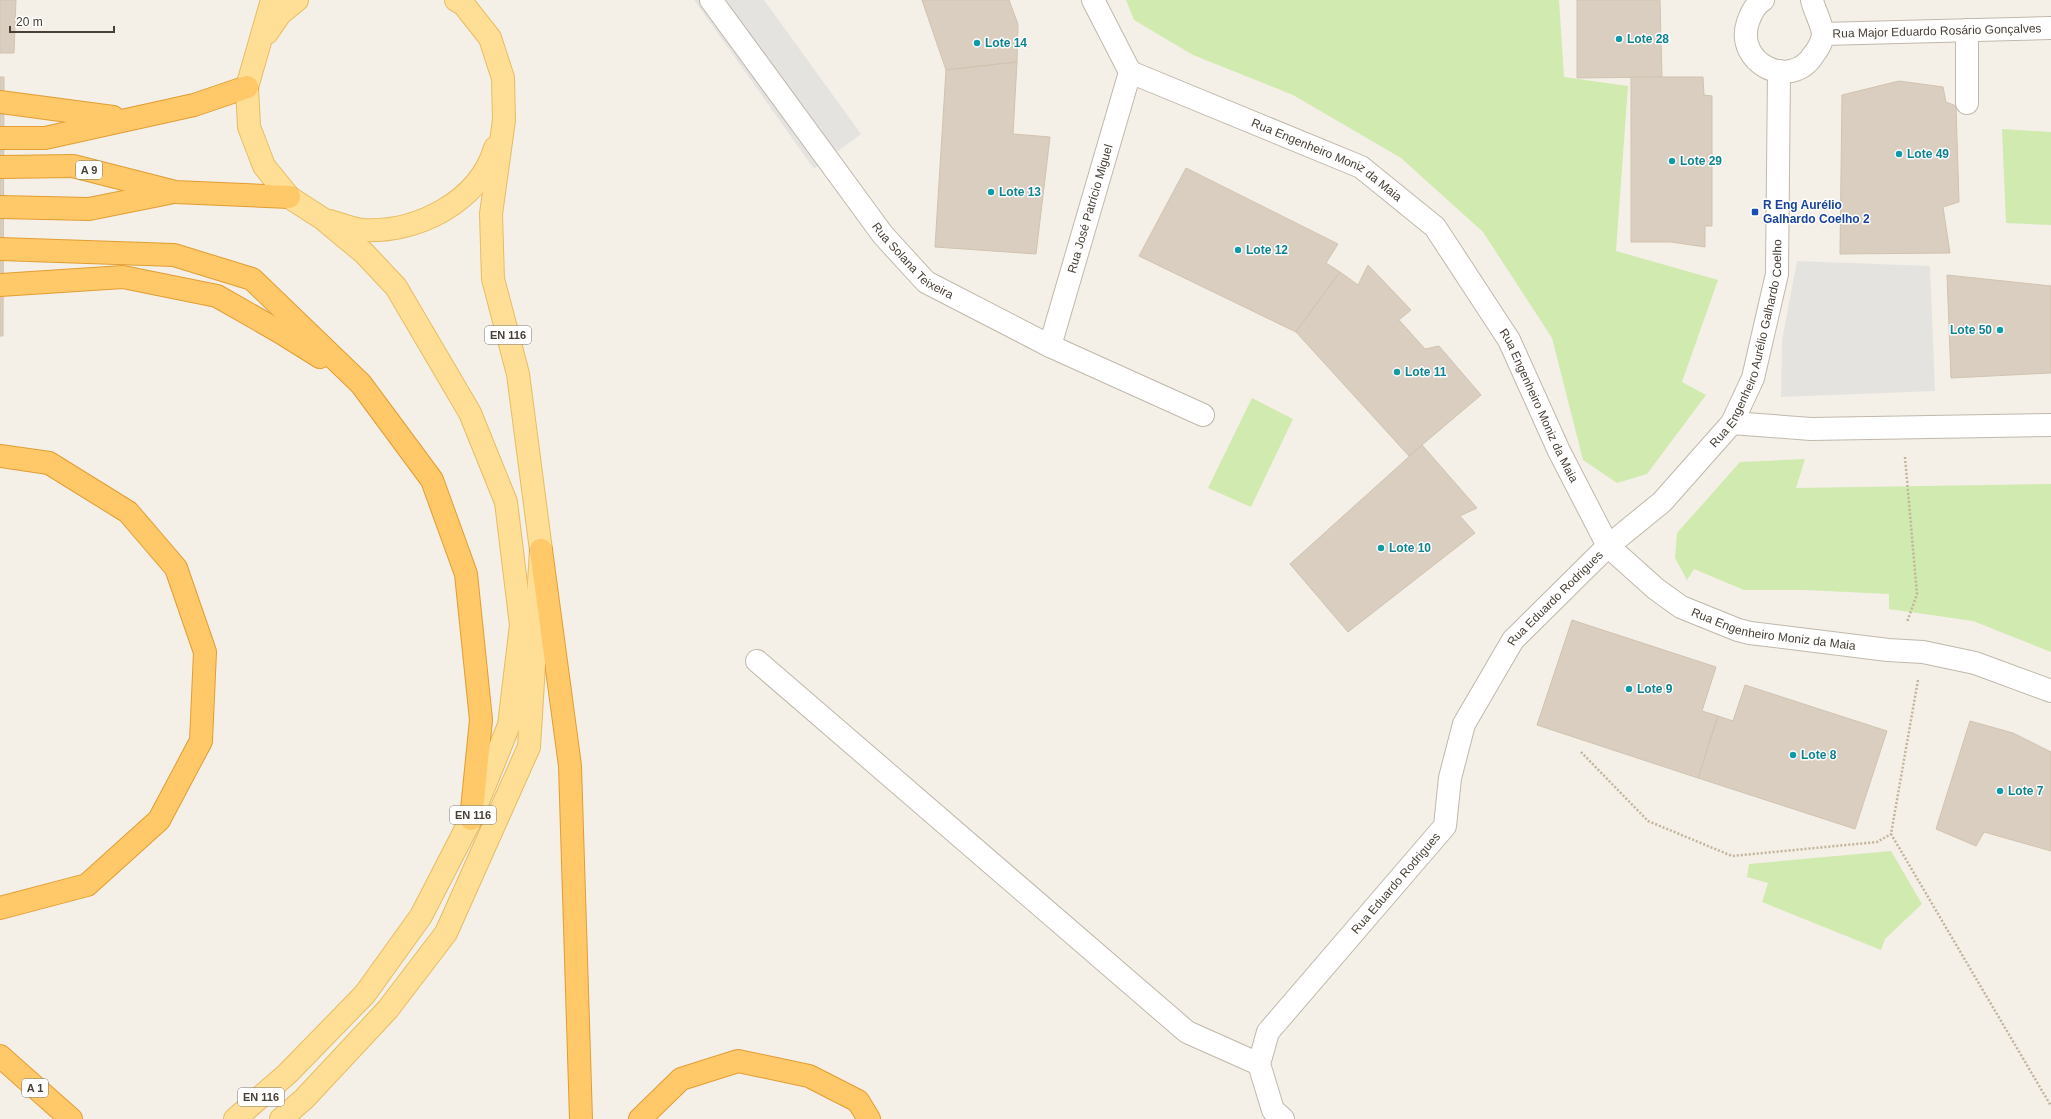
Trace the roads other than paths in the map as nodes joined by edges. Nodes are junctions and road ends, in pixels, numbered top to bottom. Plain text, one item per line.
1 (272, 0) edge
2 (297, 0) edge
3 (456, 0) edge
4 (711, 0) edge
5 (1092, 0) edge
6 (1759, 1) edge
7 (1810, 2) edge
8 (2051, 28) edge
9 (1967, 30) junction
10 (1823, 34) junction
11 (258, 48) junction
12 (1130, 72) junction
13 (1779, 72) junction
14 (247, 87) junction
15 (0, 102) edge
16 (1967, 103) dead end
17 (126, 119) junction
18 (504, 120) junction
19 (0, 138) edge
20 (0, 167) edge
21 (175, 192) junction
22 (289, 197) junction
23 (0, 207) edge
24 (323, 219) junction
25 (0, 249) edge
26 (0, 285) edge
27 (1050, 346) junction
28 (361, 384) junction
29 (1203, 415) dead end
30 (1732, 423) junction
31 (2051, 425) edge
32 (0, 456) edge
33 (1608, 546) junction
34 (541, 550) junction
35 (757, 661) dead end
36 (2051, 691) edge
37 (471, 819) junction
38 (0, 908) edge
39 (0, 1056) edge
40 (1259, 1064) junction
41 (71, 1119) edge
42 (235, 1119) edge
43 (281, 1119) edge
44 (581, 1119) edge
45 (640, 1119) edge
46 (869, 1119) edge
47 (1283, 1119) edge

1 - 11 main road
2 - 11 main road
3 - 18 main road
4 - 27 street, Rua Solana Teixeira
5 - 12 street
6 - 13 street
7 - 10 street
8 - 9 street, Rua Major Eduardo Rosário Gonçalves
9 - 10 street, Rua Major Eduardo Rosário Gonçalves
9 - 16 street
10 - 13 street
11 - 14 main road
12 - 27 street, Rua José Patrício Miguel
12 - 33 street, Rua Engenheiro Moniz da Maia
13 - 30 street, Rua Engenheiro Aurélio Galhardo Coelho
14 - 17 highway
14 - 22 main road
15 - 17 highway
17 - 19 highway
18 - 24 main road
18 - 34 main road, EN 116
20 - 21 highway, A 9
21 - 22 highway, A 9
21 - 23 highway, A 9
22 - 24 main road
24 - 37 main road, EN 116
25 - 28 highway
26 - 28 highway
27 - 29 street, Rua Solana Teixeira
28 - 37 highway
30 - 31 street
30 - 33 street, Rua Engenheiro Aurélio Galhardo Coelho
32 - 38 highway
33 - 36 street, Rua Engenheiro Moniz da Maia
33 - 40 street, Rua Eduardo Rodrigues
34 - 43 main road, EN 116
34 - 44 highway
35 - 40 street
37 - 42 main road, EN 116
39 - 41 highway, A 1
40 - 47 street
45 - 46 highway

